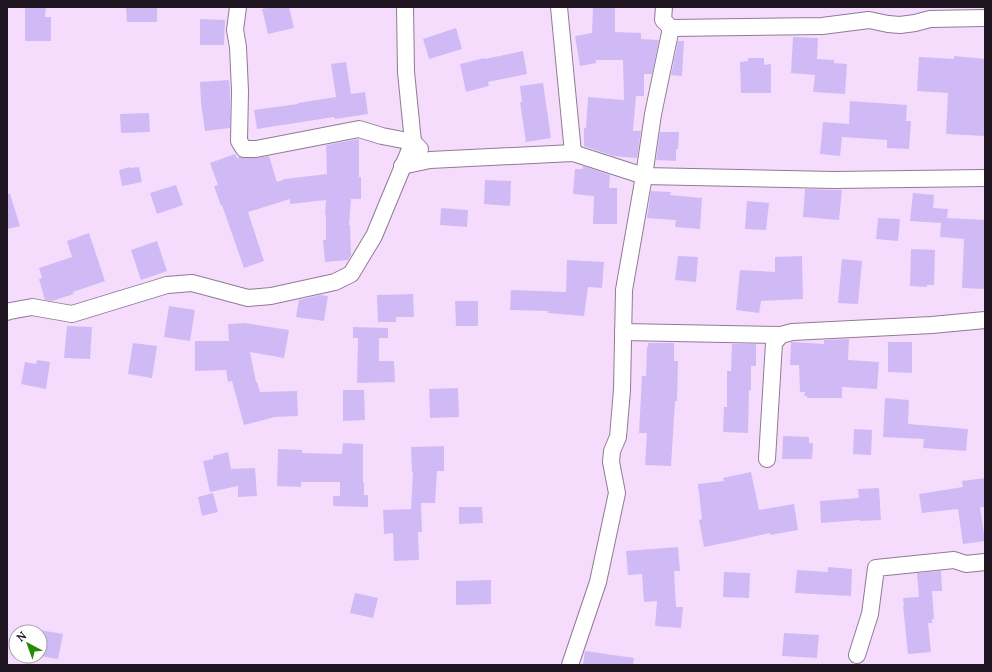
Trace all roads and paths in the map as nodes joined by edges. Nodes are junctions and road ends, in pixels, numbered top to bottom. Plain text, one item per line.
1 (238, 7) edge
2 (405, 7) edge
3 (559, 7) edge
4 (664, 7) edge
5 (985, 18) edge
6 (671, 28) junction
7 (413, 142) junction
8 (573, 153) junction
9 (430, 160) junction
10 (402, 166) junction
11 (644, 176) junction
12 (985, 178) edge
13 (7, 312) edge
14 (985, 320) edge
15 (623, 332) junction
16 (781, 335) junction
17 (767, 459) dead end
18 (985, 562) edge
19 (857, 656) dead end
20 (570, 665) edge

1 - 7 street
2 - 7 street
3 - 8 street
4 - 6 street
5 - 6 street
6 - 11 street
7 - 9 street
7 - 10 street
8 - 9 street
8 - 11 street
9 - 10 street
10 - 13 street
11 - 12 street
11 - 15 street
14 - 16 street
15 - 16 street
15 - 20 street
16 - 17 street
18 - 19 street

